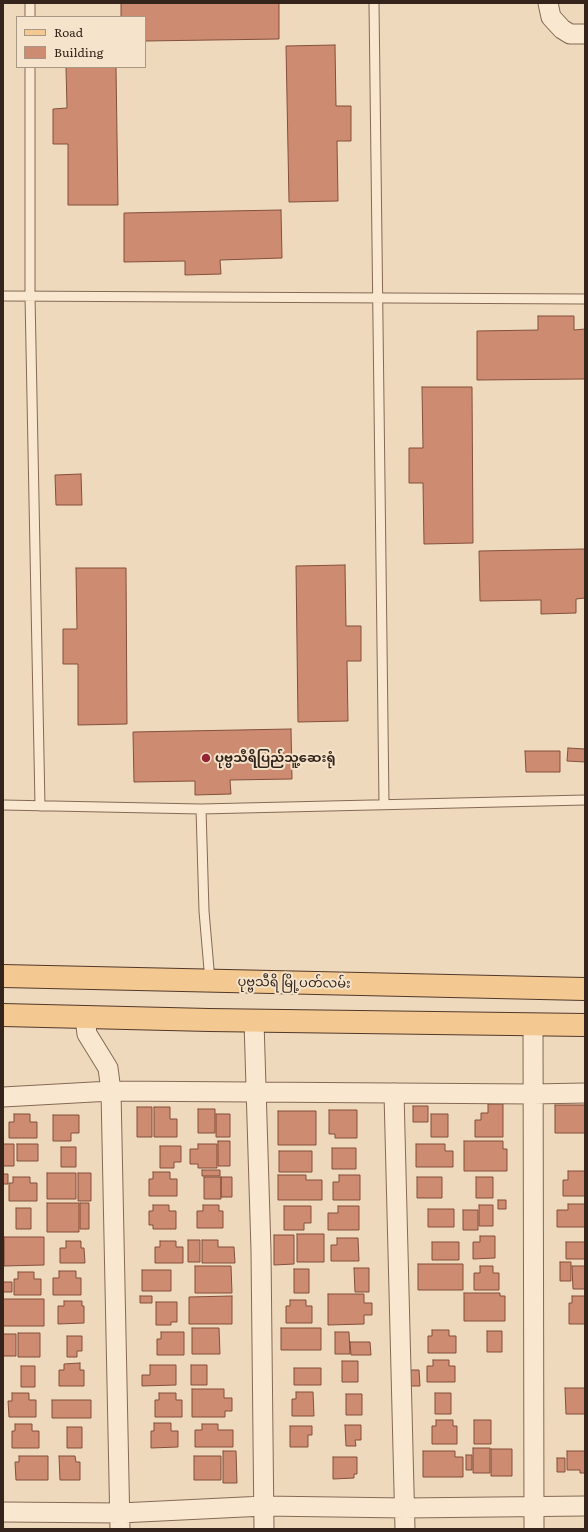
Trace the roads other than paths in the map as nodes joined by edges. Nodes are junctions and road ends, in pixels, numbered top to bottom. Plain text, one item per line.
1 (30, 3) edge
2 (374, 3) edge
3 (548, 3) edge
4 (30, 16) edge
5 (585, 34) edge
6 (30, 68) edge
7 (3, 296) edge
8 (30, 296) junction
9 (378, 298) junction
10 (585, 299) edge
11 (585, 800) edge
12 (384, 804) junction
13 (3, 805) edge
14 (40, 806) junction
15 (201, 809) junction
16 (3, 976) edge
17 (210, 982) junction
18 (585, 989) edge
19 (3, 1014) edge
20 (85, 1018) junction
21 (254, 1021) junction
22 (533, 1025) junction
23 (585, 1025) edge
24 (111, 1091) junction
25 (256, 1092) junction
26 (585, 1092) edge
27 (394, 1093) junction
28 (533, 1094) junction
29 (3, 1097) edge
30 (264, 1506) junction
31 (585, 1506) edge
32 (533, 1507) junction
33 (405, 1508) junction
34 (3, 1512) edge
35 (120, 1521) edge
36 (264, 1529) edge
37 (405, 1529) edge
38 (534, 1529) edge

1 - 4 lane
2 - 9 lane
3 - 5 street
6 - 8 lane
7 - 8 lane
8 - 9 lane
8 - 14 lane
9 - 10 lane
9 - 12 lane
11 - 12 lane
12 - 15 lane
13 - 14 lane
14 - 15 lane
15 - 17 lane
16 - 17 main road, ပုဗ္ဗသီရိ မြို့ပတ်လမ်း
17 - 18 main road, ပုဗ္ဗသီရိ မြို့ပတ်လမ်း
19 - 20 main road
20 - 21 main road
20 - 24 street
21 - 22 main road
21 - 25 street
22 - 23 main road
22 - 28 street
24 - 25 street
24 - 29 street
24 - 35 street
25 - 27 street
25 - 30 street
26 - 28 street
27 - 28 street
27 - 33 street
28 - 32 street
30 - 33 street
30 - 35 street
30 - 36 street
31 - 32 street
32 - 33 street
32 - 38 street
33 - 37 street
34 - 35 street

